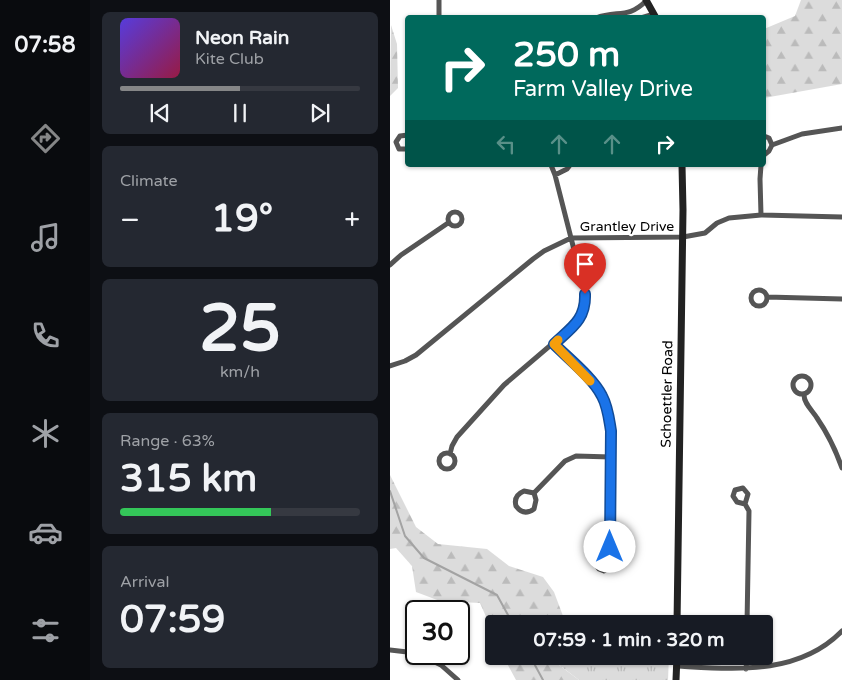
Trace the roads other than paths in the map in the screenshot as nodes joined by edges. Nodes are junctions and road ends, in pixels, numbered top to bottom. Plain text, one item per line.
1 (439, 0) edge
2 (646, 0) edge
3 (439, 15) edge
4 (628, 15) edge
5 (654, 15) edge
6 (842, 128) edge
7 (405, 135) edge
8 (766, 137) edge
9 (396, 145) junction
10 (772, 145) junction
11 (390, 147) edge
12 (405, 150) edge
13 (766, 153) edge
14 (552, 167) edge
15 (568, 167) edge
16 (682, 167) edge
17 (761, 167) edge
18 (555, 175) junction
19 (761, 215) junction
20 (842, 217) edge
21 (448, 222) dead end
22 (683, 237) junction
23 (571, 238) junction
24 (390, 266) edge
25 (767, 297) dead end
26 (842, 299) edge
27 (554, 344) junction
28 (390, 366) edge
29 (804, 395) dead end
30 (450, 454) dead end
31 (610, 457) junction
32 (842, 468) edge
33 (534, 493) junction
34 (745, 504) dead end
35 (609, 551) dead end
36 (677, 615) edge
37 (747, 615) edge
38 (842, 631) edge
39 (390, 650) edge
40 (405, 652) edge
41 (441, 665) edge
42 (746, 665) edge
43 (677, 666) joint
44 (746, 669) junction
45 (458, 680) edge
46 (676, 680) edge

1 - 3 street
2 - 4 street
2 - 5 street
6 - 10 street
7 - 9 street
8 - 10 street
9 - 11 street
9 - 12 street
10 - 13 street
14 - 18 street
15 - 18 street
16 - 22 street, Schoettler Road
17 - 19 street
18 - 23 street
19 - 20 street, Grantley Drive
19 - 22 street, Grantley Drive
21 - 24 street
22 - 23 street, Grantley Drive
22 - 36 street, Schoettler Road
23 - 27 street
23 - 28 street, Grantley Drive
25 - 26 street
27 - 30 street
27 - 31 street
29 - 32 street
31 - 33 street
31 - 35 street
33 - 33 street
34 - 37 street
38 - 44 street
39 - 40 street
41 - 45 street
42 - 44 street
43 - 44 street
43 - 46 street

